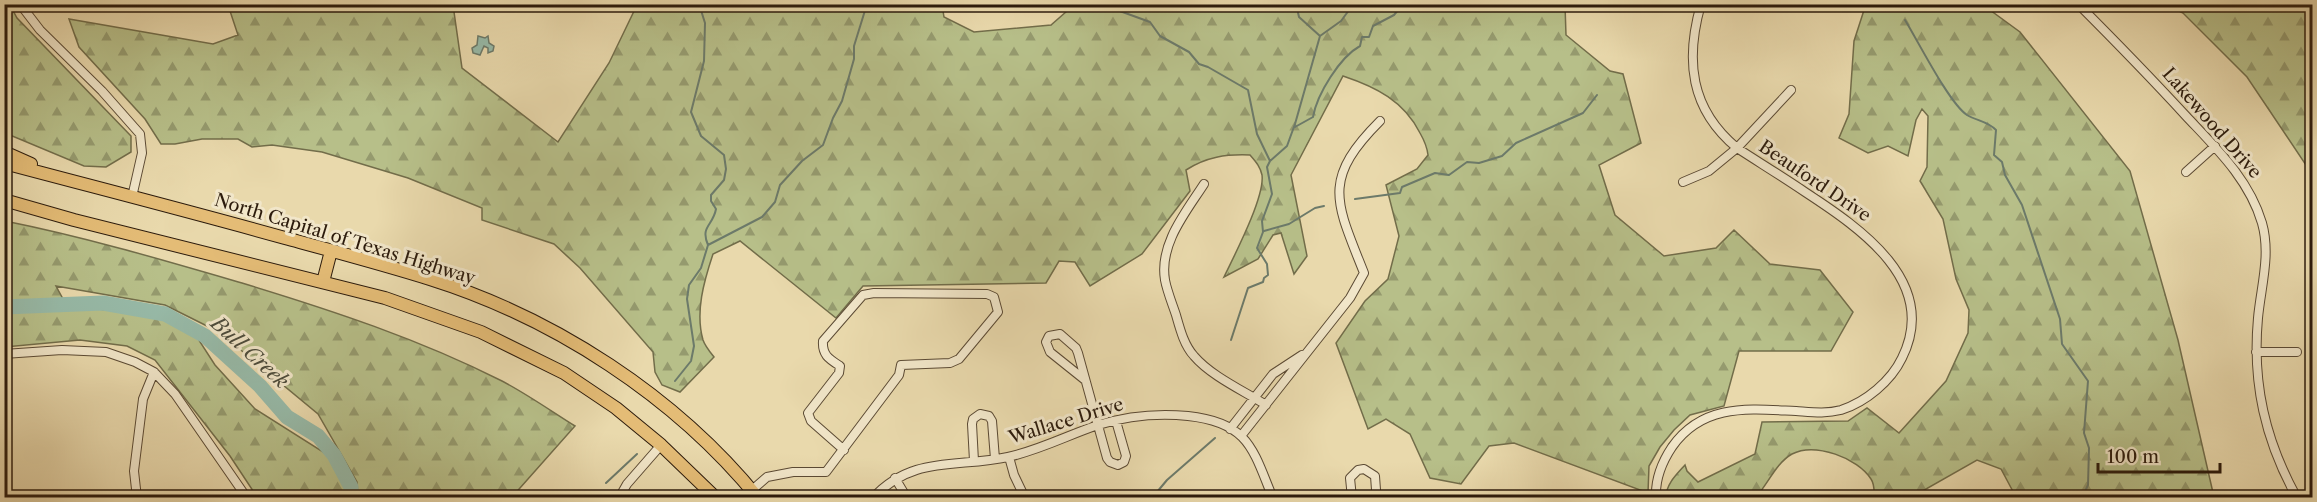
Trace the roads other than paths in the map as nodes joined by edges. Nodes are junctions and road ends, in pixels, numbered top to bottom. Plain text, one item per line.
1 (20, 4) edge
2 (1701, 4) edge
3 (2078, 4) edge
4 (1791, 90) dead end
5 (1380, 121) dead end
6 (2215, 146) junction
7 (1737, 148) junction
8 (4, 152) edge
9 (4, 163) edge
10 (2186, 172) dead end
11 (1683, 182) dead end
12 (1204, 184) dead end
13 (100, 189) junction
14 (132, 197) junction
15 (4, 200) edge
16 (4, 207) edge
17 (40, 211) junction
18 (331, 251) junction
19 (323, 282) junction
20 (1308, 352) junction
21 (2256, 352) junction
22 (2296, 352) dead end
23 (4, 354) edge
24 (154, 372) junction
25 (1085, 380) junction
26 (1255, 398) junction
27 (1266, 405) junction
28 (1116, 421) junction
29 (1098, 425) junction
30 (1230, 429) junction
31 (1241, 436) junction
32 (661, 445) junction
33 (844, 450) junction
34 (1009, 457) junction
35 (994, 459) junction
36 (974, 461) junction
37 (895, 478) junction
38 (755, 494) edge
39 (877, 496) edge
40 (137, 498) edge
41 (247, 498) edge
42 (619, 498) edge
43 (716, 498) edge
44 (907, 498) edge
45 (1025, 498) edge
46 (1273, 498) edge
47 (1352, 498) edge
48 (1373, 498) edge
49 (1656, 498) edge
50 (2297, 498) edge

1 - 14 street
2 - 7 street, Beauford Drive
3 - 6 street, Lakewood Drive
4 - 7 street
5 - 20 street
6 - 10 street
6 - 21 street, Lakewood Drive
7 - 11 street
7 - 49 street, Beauford Drive
8 - 13 highway
9 - 13 highway, North Capital of Texas Highway
12 - 26 street
13 - 14 highway, North Capital of Texas Highway
14 - 18 highway, North Capital of Texas Highway
15 - 17 highway
16 - 17 highway
17 - 19 highway
18 - 19 highway
18 - 38 highway, North Capital of Texas Highway
19 - 32 highway
20 - 26 street
20 - 27 street
21 - 22 street
21 - 50 street, Lakewood Drive
23 - 24 street
24 - 40 street
24 - 41 street
25 - 25 street
25 - 29 street
26 - 27 street
26 - 30 street
27 - 31 street
28 - 29 street, Wallace Drive
28 - 29 street
28 - 30 street, Wallace Drive
29 - 34 street, Wallace Drive
30 - 31 street, Wallace Drive
31 - 46 street, Wallace Drive
32 - 42 street
32 - 43 highway
33 - 33 street
33 - 38 street
34 - 35 street, Wallace Drive
34 - 45 street
35 - 36 street, Wallace Drive
35 - 36 street
36 - 37 street, Wallace Drive
37 - 39 street, Wallace Drive
37 - 44 street
47 - 48 street

